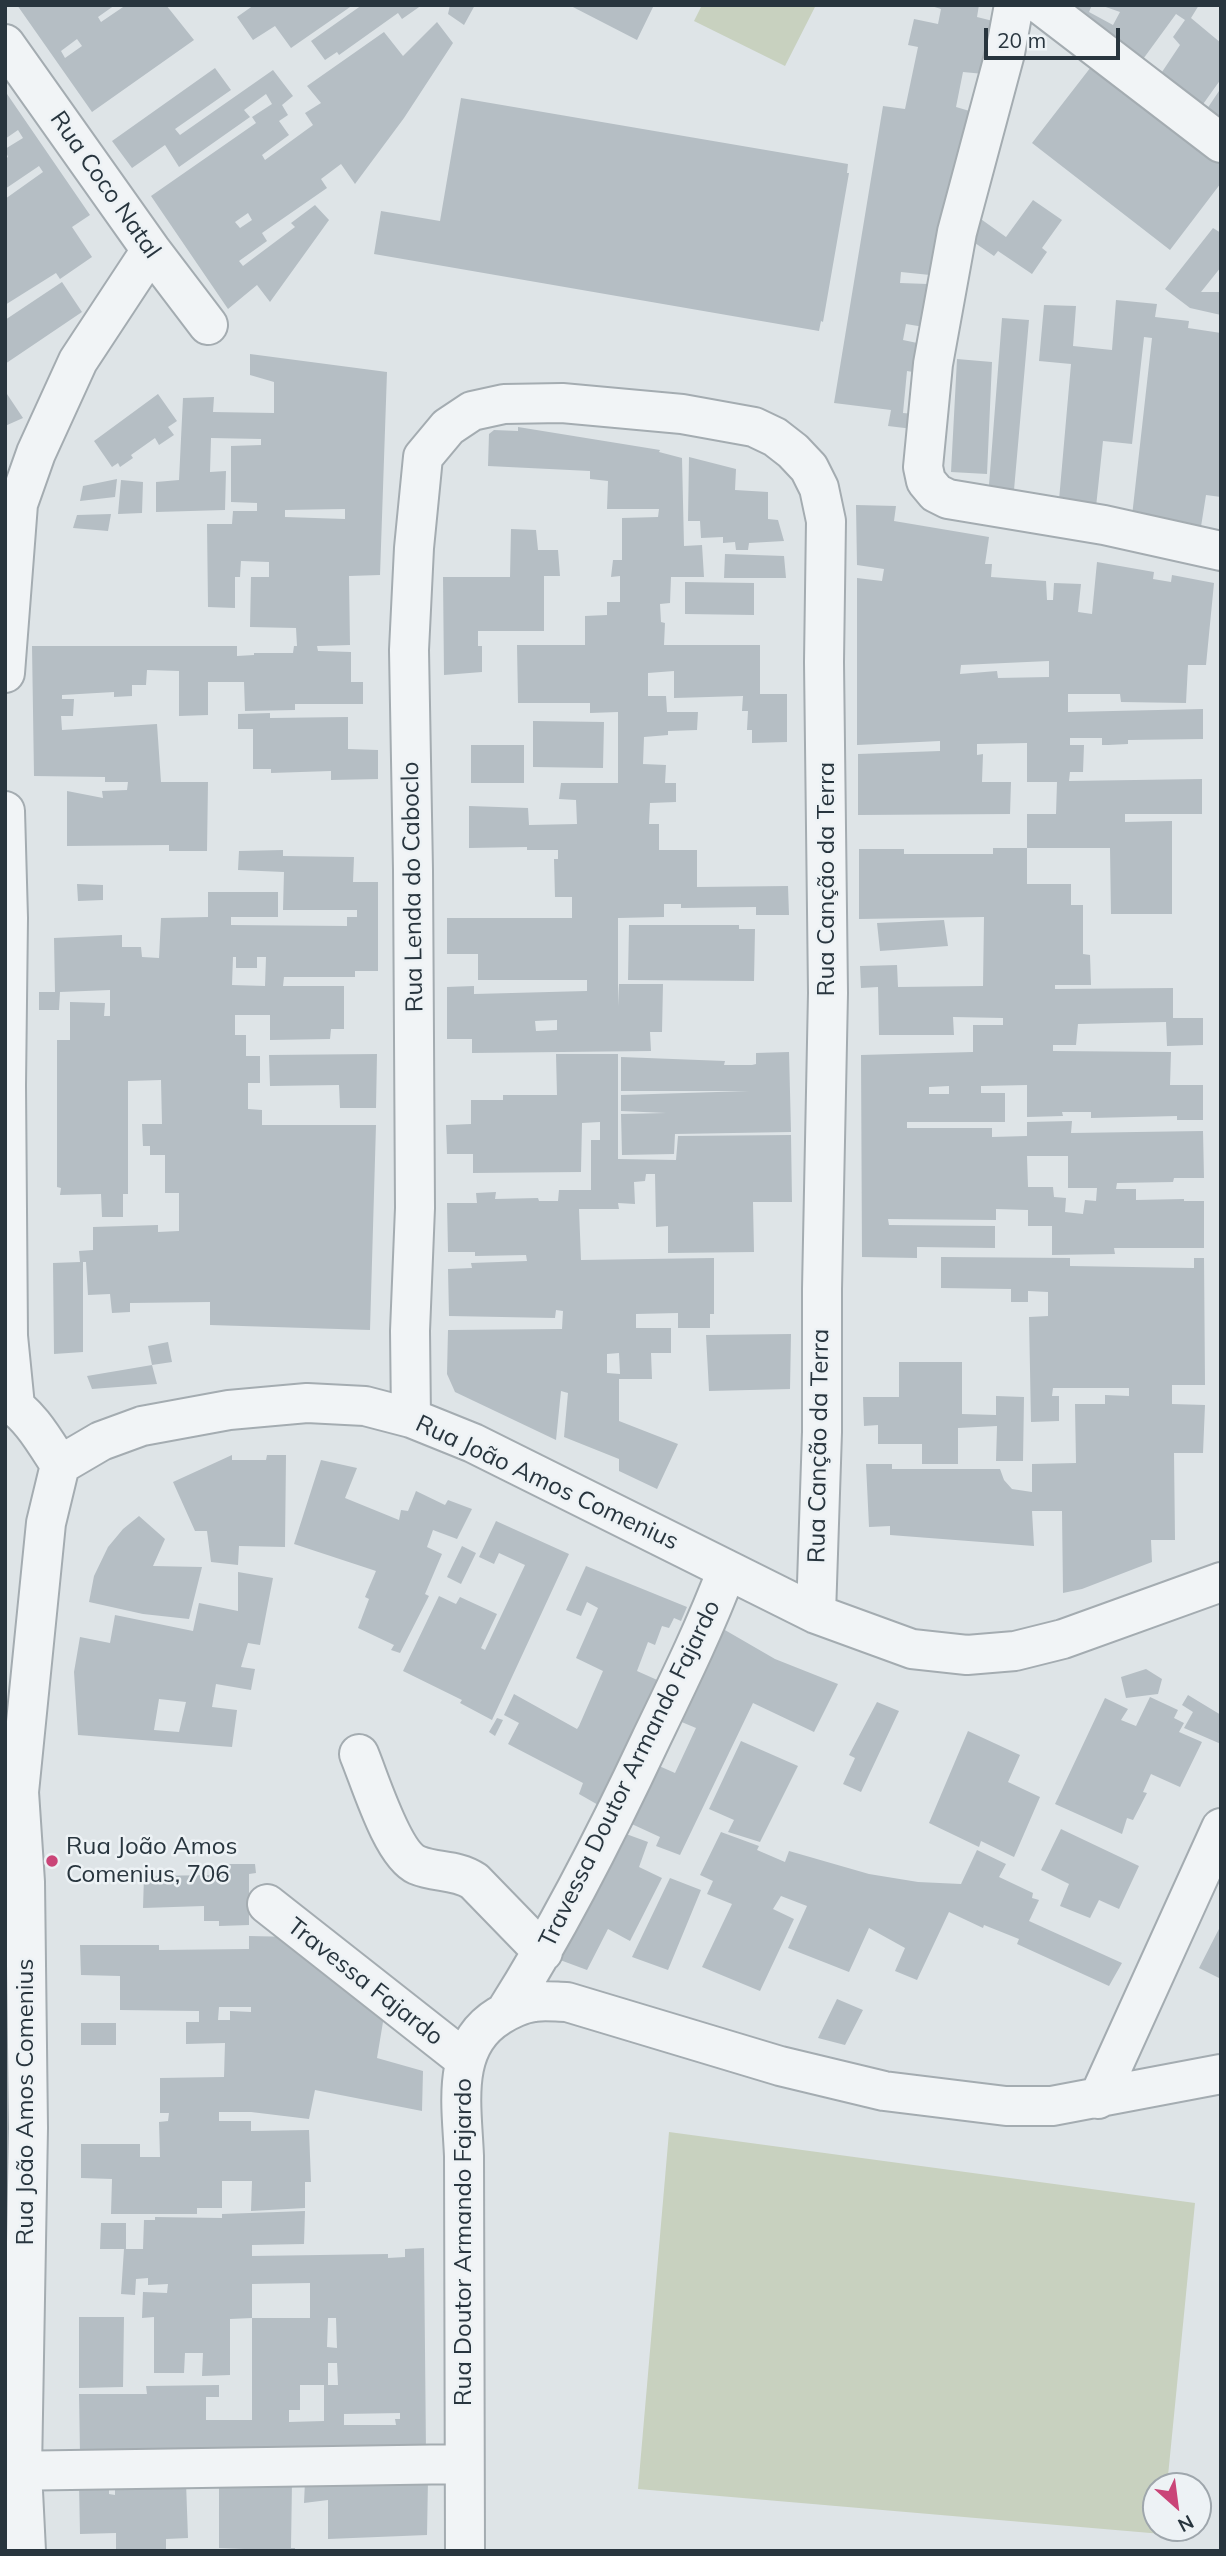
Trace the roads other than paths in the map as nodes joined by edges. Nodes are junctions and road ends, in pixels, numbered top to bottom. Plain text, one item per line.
1 (1014, 5) edge
2 (1041, 5) edge
3 (5, 44) edge
4 (1221, 143) edge
5 (151, 250) junction
6 (208, 324) dead end
7 (504, 404) joint
8 (11, 503) edge
9 (1221, 551) edge
10 (5, 673) edge
11 (5, 811) edge
12 (10, 1403) edge
13 (411, 1418) junction
14 (61, 1465) junction
15 (727, 1570) junction
16 (1221, 1582) edge
17 (816, 1614) junction
18 (359, 1754) dead end
19 (1221, 1828) edge
20 (267, 1905) dead end
21 (543, 1952) junction
22 (506, 2011) junction
23 (464, 2059) junction
24 (1221, 2074) edge
25 (1098, 2099) junction
26 (464, 2464) junction
27 (14, 2471) edge
28 (26, 2551) edge
29 (465, 2551) edge

1 - 9 street
2 - 4 street
3 - 5 street, Rua Coco Natal
5 - 6 street, Rua Coco Natal
5 - 8 street
7 - 13 street, Rua Lenda do Caboclo
7 - 17 street, Rua Canção da Terra
8 - 10 street
11 - 12 street
12 - 14 street
13 - 14 street, Rua João Amos Comenius
13 - 15 street, Rua João Amos Comenius
14 - 27 street, Rua João Amos Comenius
15 - 17 street, Rua João Amos Comenius
15 - 21 street, Travessa Doutor Armando Fajardo
16 - 17 street, Rua João Amos Comenius
18 - 21 street
19 - 25 street
20 - 23 street, Travessa Fajardo
21 - 22 street, Travessa Doutor Armando Fajardo
22 - 23 street, Rua Doutor Armando Fajardo
22 - 25 street, Rua Doutor Armando Fajardo
23 - 26 street, Rua Doutor Armando Fajardo
24 - 25 street, Rua Doutor Armando Fajardo
26 - 27 street
26 - 29 street, Rua Doutor Armando Fajardo
27 - 28 street, Rua João Amos Comenius

